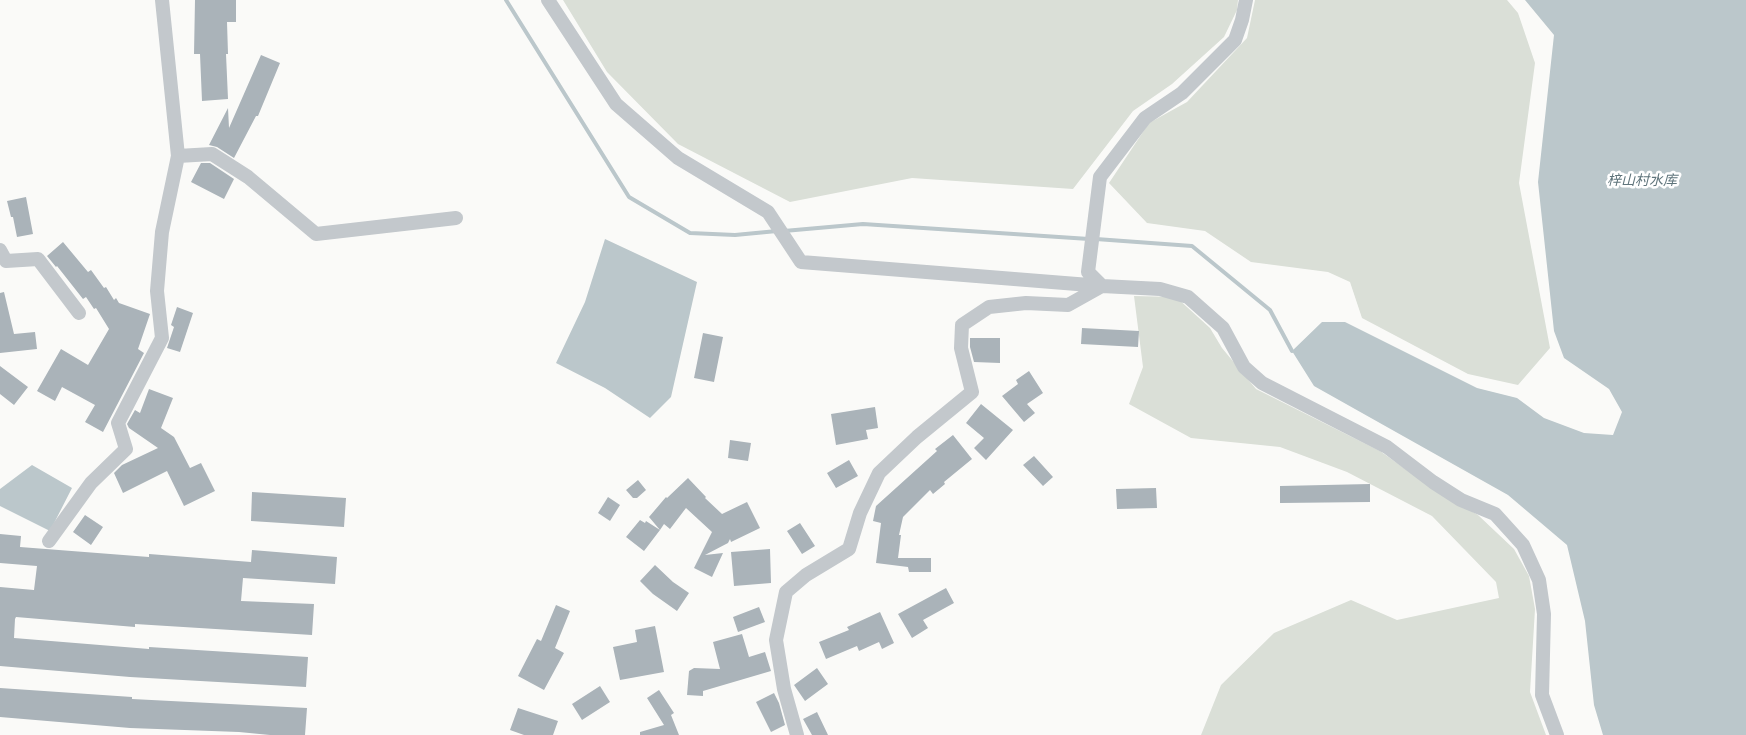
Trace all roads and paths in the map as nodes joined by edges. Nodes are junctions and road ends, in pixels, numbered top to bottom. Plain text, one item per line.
1 (162, 0) edge
2 (548, 0) edge
3 (1246, 0) edge
4 (178, 156) junction
5 (456, 218) dead end
6 (0, 250) edge
7 (1102, 286) junction
8 (79, 313) dead end
9 (49, 541) dead end
10 (797, 735) edge
11 (1557, 735) edge

1 - 4 street
2 - 7 street
3 - 7 street
4 - 5 street
4 - 9 street
6 - 8 street
7 - 10 street
7 - 11 street

